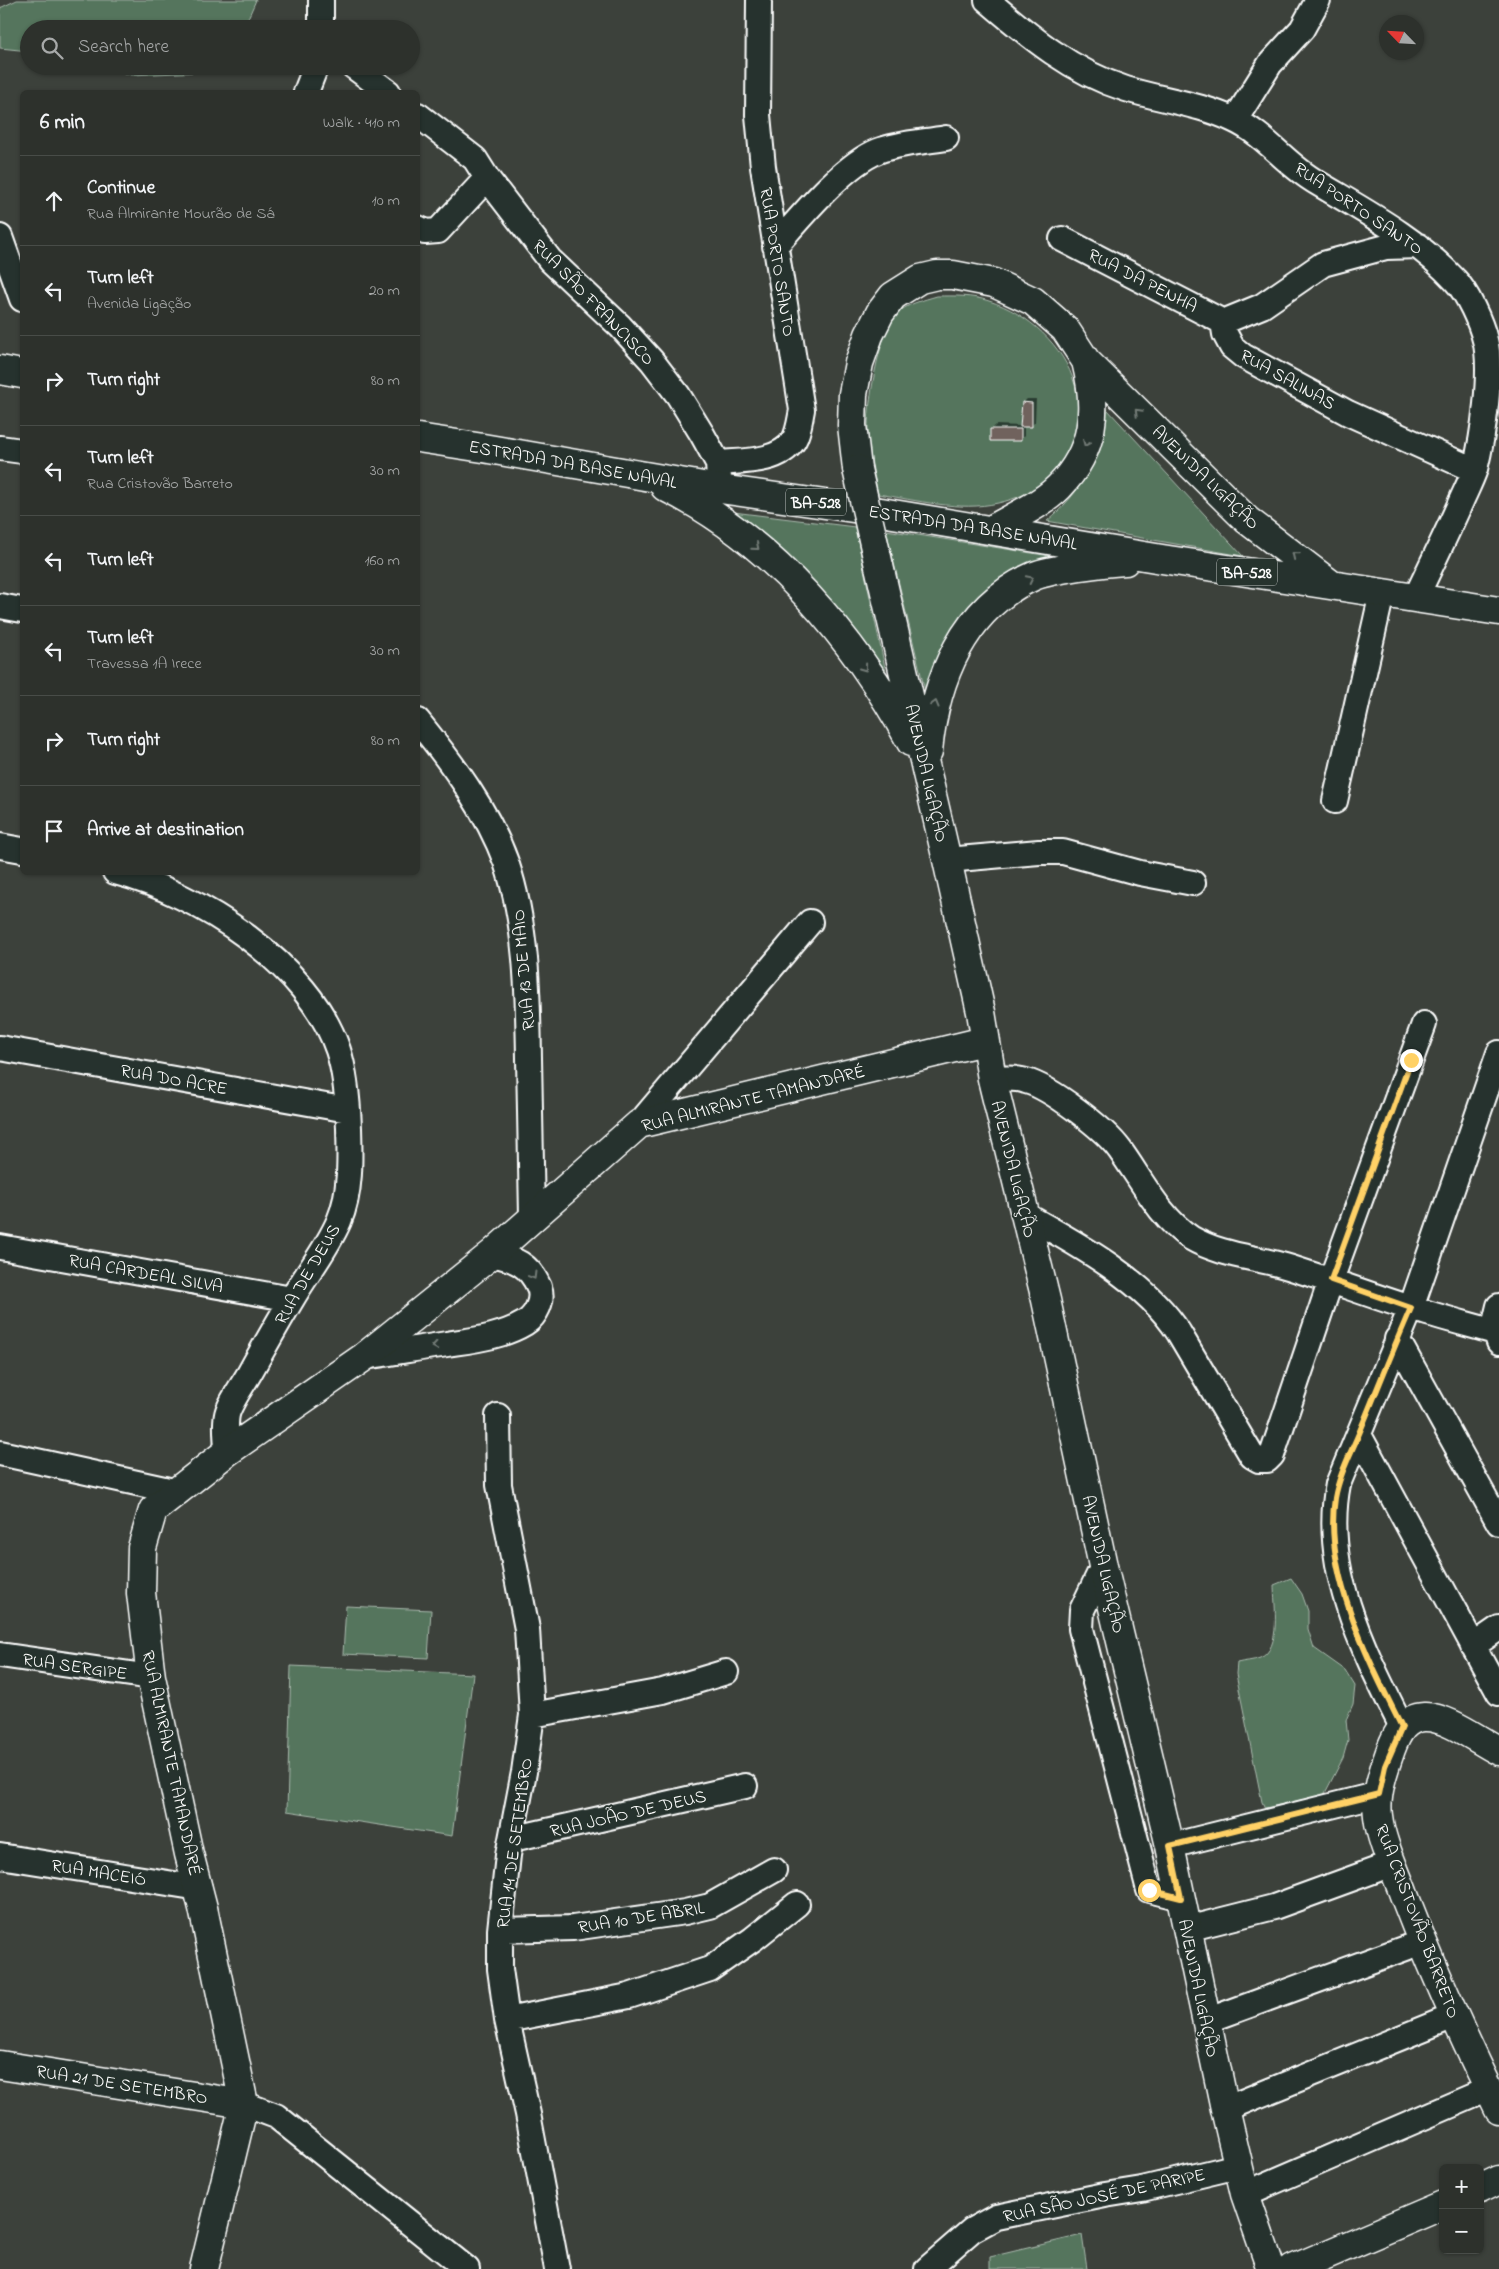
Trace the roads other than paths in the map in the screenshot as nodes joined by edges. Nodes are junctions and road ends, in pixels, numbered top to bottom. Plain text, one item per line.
1 (321, 0) edge
2 (759, 0) edge
3 (987, 0) edge
4 (1318, 0) edge
5 (321, 20) edge
6 (313, 75) edge
7 (365, 75) edge
8 (307, 90) edge
9 (385, 90) edge
10 (420, 117) edge
11 (1235, 120) junction
12 (946, 138) dead end
13 (487, 178) junction
14 (420, 229) edge
15 (0, 237) edge
16 (1062, 239) dead end
17 (775, 246) junction
18 (1419, 246) junction
19 (20, 293) edge
20 (1223, 322) junction
21 (1493, 353) edge
22 (1086, 361) junction
23 (0, 370) edge
24 (20, 374) edge
25 (420, 438) edge
26 (0, 448) edge
27 (20, 451) edge
28 (1474, 470) junction
29 (641, 475) junction
30 (725, 481) junction
31 (728, 524) junction
32 (991, 530) junction
33 (1162, 559) junction
34 (1333, 586) junction
35 (1382, 593) junction
36 (1415, 599) junction
37 (0, 606) edge
38 (20, 610) edge
39 (1499, 612) edge
40 (420, 723) edge
41 (926, 770) junction
42 (1335, 801) dead end
43 (0, 846) edge
44 (20, 850) edge
45 (947, 860) junction
46 (126, 875) edge
47 (1193, 883) dead end
48 (810, 922) dead end
49 (1424, 1024) dead end
50 (984, 1041) junction
51 (0, 1048) edge
52 (1499, 1053) edge
53 (992, 1080) junction
54 (348, 1110) junction
55 (639, 1124) junction
56 (1025, 1215) junction
57 (532, 1217) junction
58 (0, 1247) edge
59 (492, 1254) junction
60 (1331, 1280) junction
61 (292, 1299) junction
62 (1499, 1306) edge
63 (1411, 1308) junction
64 (1497, 1337) edge
65 (1397, 1340) junction
66 (364, 1357) junction
67 (498, 1416) dead end
68 (1359, 1435) junction
69 (227, 1452) junction
70 (0, 1453) edge
71 (178, 1492) junction
72 (1499, 1523) edge
73 (1103, 1566) junction
74 (1499, 1628) edge
75 (1473, 1646) junction
76 (0, 1655) edge
77 (726, 1672) dead end
78 (151, 1677) junction
79 (1499, 1693) edge
80 (532, 1715) junction
81 (1402, 1727) junction
82 (1499, 1751) edge
83 (745, 1786) dead end
84 (1379, 1794) junction
85 (512, 1839) junction
86 (1170, 1846) junction
87 (0, 1856) edge
88 (1392, 1864) junction
89 (774, 1870) dead end
90 (199, 1888) junction
91 (1181, 1898) junction
92 (797, 1904) dead end
93 (1188, 1929) junction
94 (500, 1930) junction
95 (1422, 1942) junction
96 (1454, 2016) junction
97 (507, 2020) junction
98 (1206, 2021) junction
99 (0, 2065) edge
100 (1494, 2099) edge
101 (244, 2104) junction
102 (1225, 2109) junction
103 (1238, 2166) junction
104 (1499, 2180) edge
105 (1484, 2186) edge
106 (1245, 2194) junction
107 (1439, 2207) edge
108 (204, 2269) edge
109 (467, 2269) edge
110 (557, 2269) edge
111 (927, 2269) edge
112 (1271, 2269) edge
113 (1293, 2269) edge

1 - 5 street
2 - 17 street, RUA PORTO SANTO
3 - 11 street, RUA PORTO SANTO
4 - 11 street
6 - 8 street
7 - 9 street
10 - 13 street, RUA SÃO FRANCISCO
11 - 18 street, RUA PORTO SANTO
12 - 17 street
13 - 14 street
13 - 30 street, RUA SÃO FRANCISCO
15 - 19 street
16 - 20 street, RUA DA PENHA
17 - 30 street, RUA PORTO SANTO
18 - 20 street
18 - 21 street, RUA PORTO SANTO
20 - 28 street, RUA SALINAS
21 - 28 street, RUA PORTO SANTO
22 -> 32 main road, AVENIDA LIGAÇÃO
34 -> 22 main road, AVENIDA LIGAÇÃO
22 - 41 main road, AVENIDA LIGAÇÃO, bridge
23 - 24 main road
25 - 29 main road, ESTRADA DA BASE NAVAL / BA-528
26 - 27 street
28 - 36 street, RUA PORTO SANTO
29 - 30 main road, ESTRADA DA BASE NAVAL / BA-528
29 - 31 main road
30 - 31 main road
30 - 32 main road, ESTRADA DA BASE NAVAL / BA-528
31 -> 41 main road
32 - 33 main road, ESTRADA DA BASE NAVAL / BA-528
33 - 34 main road, ESTRADA DA BASE NAVAL / BA-528
41 -> 33 main road
34 - 35 main road, ESTRADA DA BASE NAVAL / BA-528
35 - 36 main road, ESTRADA DA BASE NAVAL / BA-528
35 - 42 street
36 - 39 main road, ESTRADA DA BASE NAVAL / BA-528
37 - 38 street
40 - 57 street, RUA 13 DE MAIO
41 - 45 main road, AVENIDA LIGAÇÃO
43 - 44 street
45 - 47 street
45 - 50 main road, AVENIDA LIGAÇÃO
46 - 54 street, RUA DE DEUS
48 - 55 street
49 - 60 street
50 - 53 main road, AVENIDA LIGAÇÃO
50 - 55 main road, RUA ALMIRANTE TAMANDARÉ
51 - 54 street, RUA DO ACRE
52 - 63 street
53 - 56 main road, AVENIDA LIGAÇÃO
53 - 60 street
54 - 61 street, RUA DE DEUS
55 - 57 main road, RUA ALMIRANTE TAMANDARÉ
56 - 60 street
56 - 73 main road, AVENIDA LIGAÇÃO
57 - 59 main road, RUA ALMIRANTE TAMANDARÉ
58 - 61 street, RUA CARDEAL SILVA
59 - 66 main road, RUA ALMIRANTE TAMANDARÉ
59 -> 66 street, RUA ALMIRANTE TAMANDARÉ
60 - 63 street
61 - 69 street, RUA DE DEUS
62 - 64 street
63 - 64 street
63 - 65 street
65 - 68 street
65 - 72 street
66 - 69 main road, RUA ALMIRANTE TAMANDARÉ
67 - 80 street, RUA 14 DE SETEMBRO
68 - 75 street
68 - 81 street
69 - 71 main road, RUA ALMIRANTE TAMANDARÉ
70 - 71 street
71 - 78 main road, RUA ALMIRANTE TAMANDARÉ
73 - 86 main road, AVENIDA LIGAÇÃO
73 - 91 street
74 - 75 street
75 - 79 street
76 - 78 street, RUA SERGIPE
77 - 80 street
78 - 90 main road, RUA ALMIRANTE TAMANDARÉ
80 - 85 street, RUA 14 DE SETEMBRO
81 - 82 main road
81 - 84 main road, RUA CRISTOVÃO BARRETO
83 - 85 street, RUA JOÃO DE DEUS
84 - 86 street
84 - 88 main road, RUA CRISTOVÃO BARRETO
85 - 94 street, RUA 14 DE SETEMBRO
86 - 91 main road, AVENIDA LIGAÇÃO
87 - 90 street, RUA MACEIÓ
88 - 93 street
88 - 95 main road, RUA CRISTOVÃO BARRETO
89 - 94 street, RUA 10 DE ABRIL
90 - 101 main road, RUA ALMIRANTE TAMANDARÉ
91 - 93 main road, AVENIDA LIGAÇÃO
92 - 97 street
93 - 98 main road, AVENIDA LIGAÇÃO
94 - 97 street, RUA 14 DE SETEMBRO
95 - 96 main road, RUA CRISTOVÃO BARRETO
95 - 98 street
96 - 100 main road, RUA CRISTOVÃO BARRETO
96 - 102 street
97 - 110 street, RUA 14 DE SETEMBRO
98 - 102 main road, AVENIDA LIGAÇÃO
99 - 101 main road, RUA 21 DE SETEMBRO
100 - 106 street
101 - 108 main road, RUA ALMIRANTE TAMANDARÉ
101 - 109 street
102 - 103 main road, AVENIDA LIGAÇÃO
103 - 106 main road, AVENIDA LIGAÇÃO
103 - 111 street, RUA SÃO JOSÉ DE PARIPE
104 - 105 main road
106 - 112 main road, AVENIDA LIGAÇÃO
107 - 113 main road

